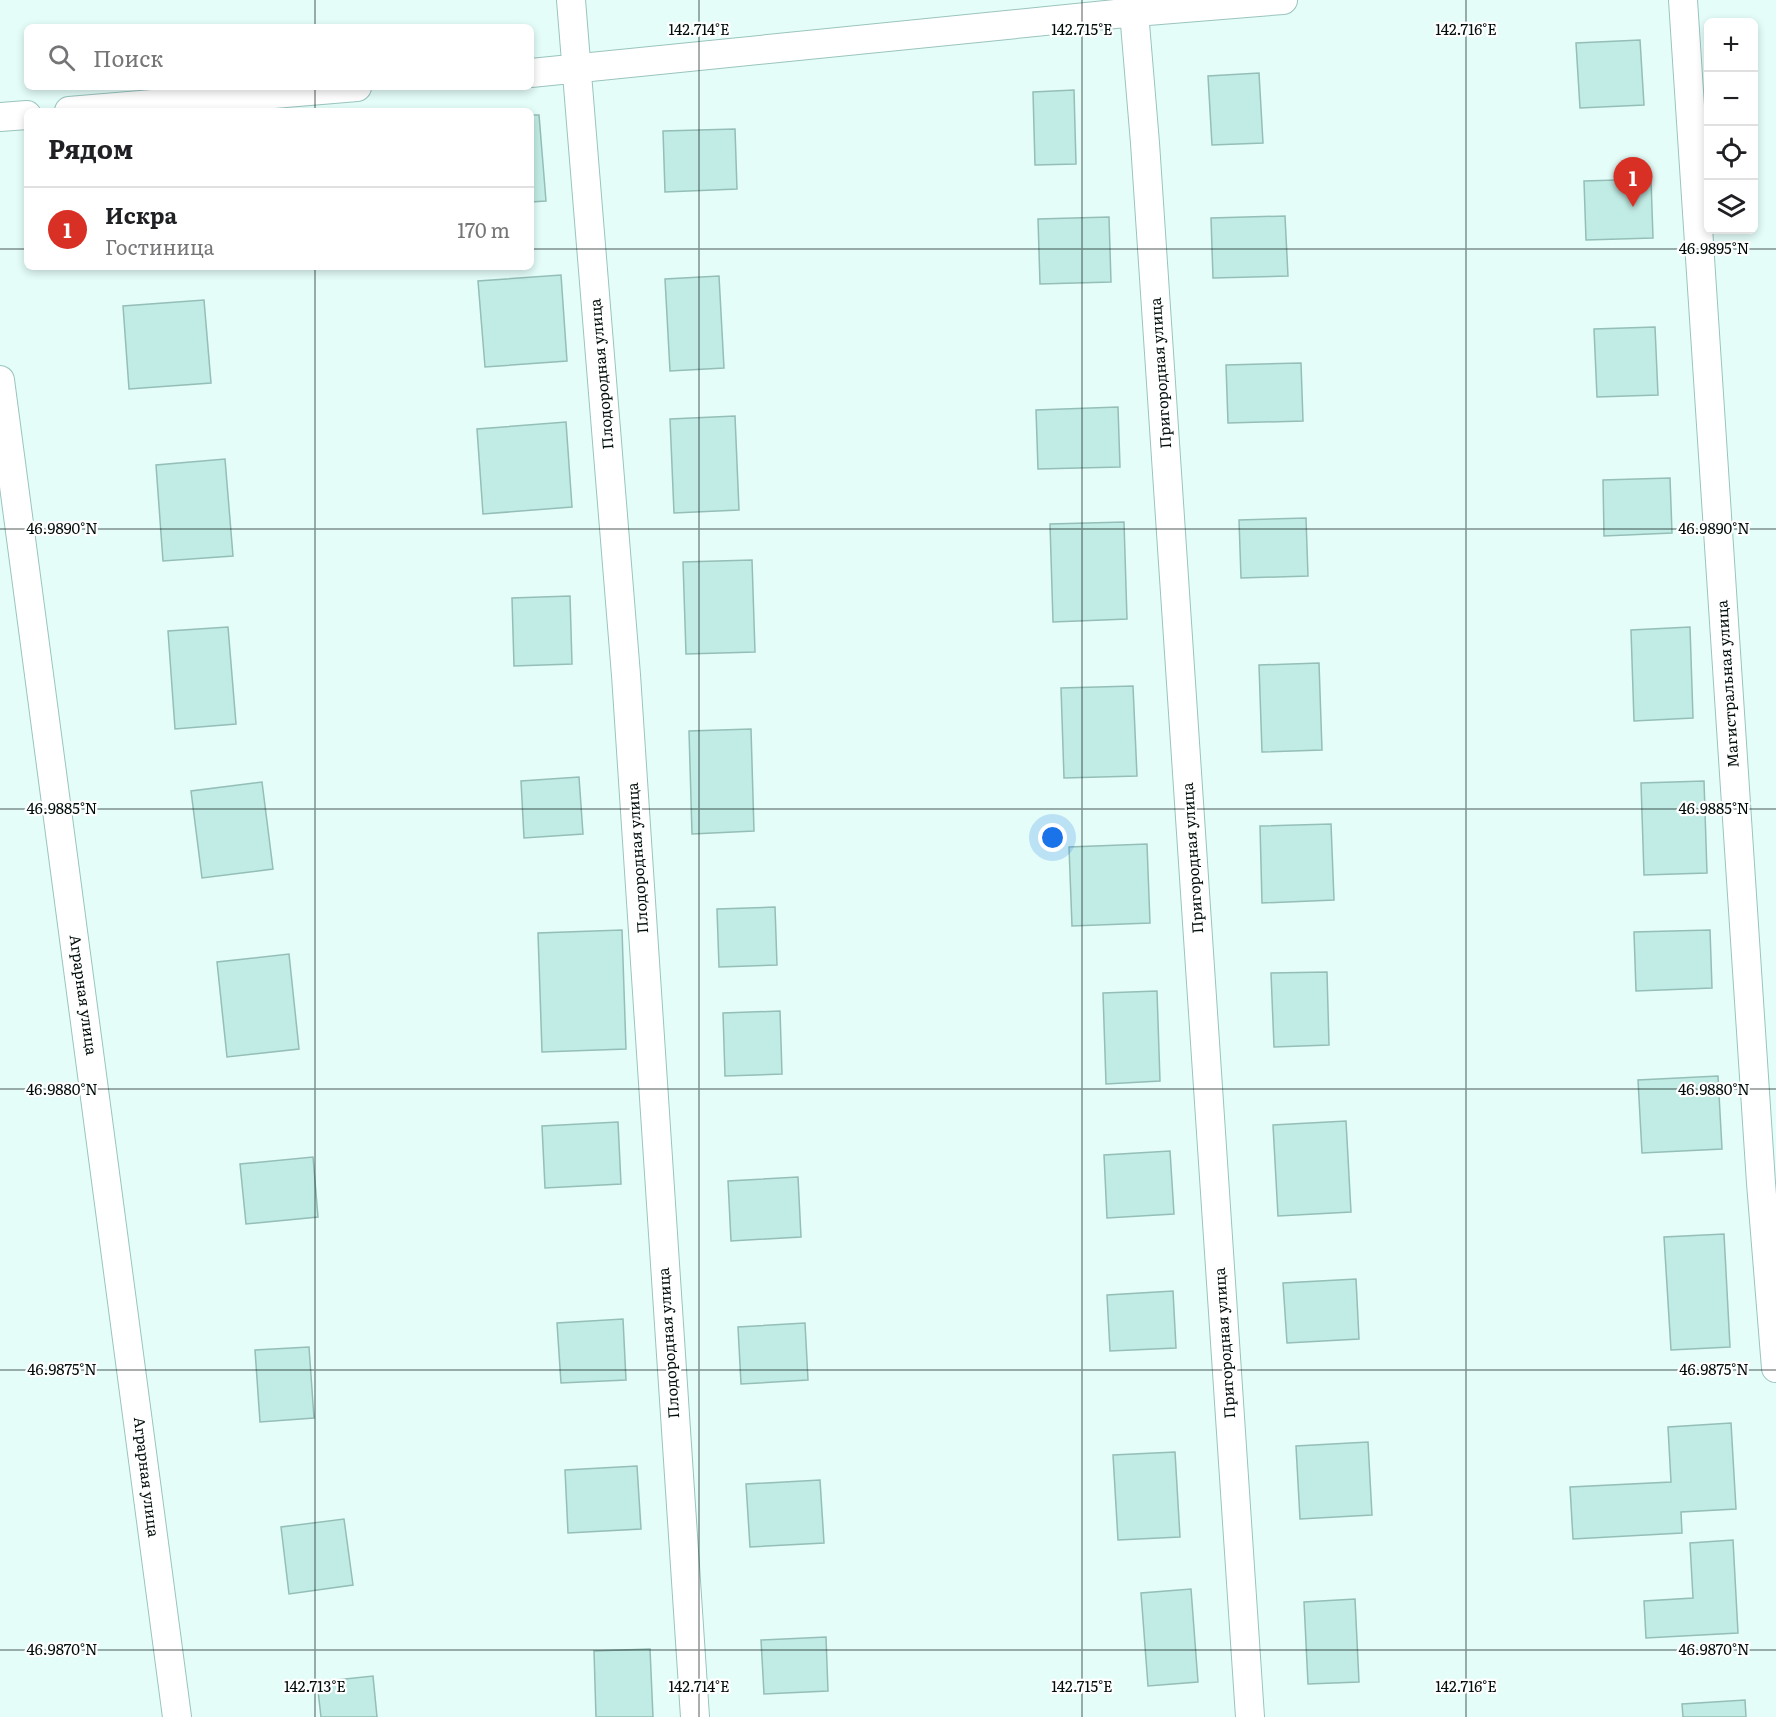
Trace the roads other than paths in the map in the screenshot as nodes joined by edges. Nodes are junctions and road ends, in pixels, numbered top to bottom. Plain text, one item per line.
1 (571, 0) edge
2 (1283, 0) edge
3 (1683, 0) edge
4 (1134, 6) edge
5 (577, 69) junction
6 (534, 73) edge
7 (321, 90) edge
8 (105, 108) edge
9 (24, 115) edge
10 (0, 117) edge
11 (0, 380) edge
12 (1776, 1368) edge
13 (177, 1717) edge
14 (695, 1717) edge
15 (1250, 1717) edge

1 - 5 street, Плодородная улица
2 - 4 street
3 - 12 street, Магистральная улица
4 - 5 street
4 - 15 street, Пригородная улица
5 - 6 street
5 - 14 street, Плодородная улица
7 - 8 street
9 - 10 street
11 - 13 street, Аграрная улица

